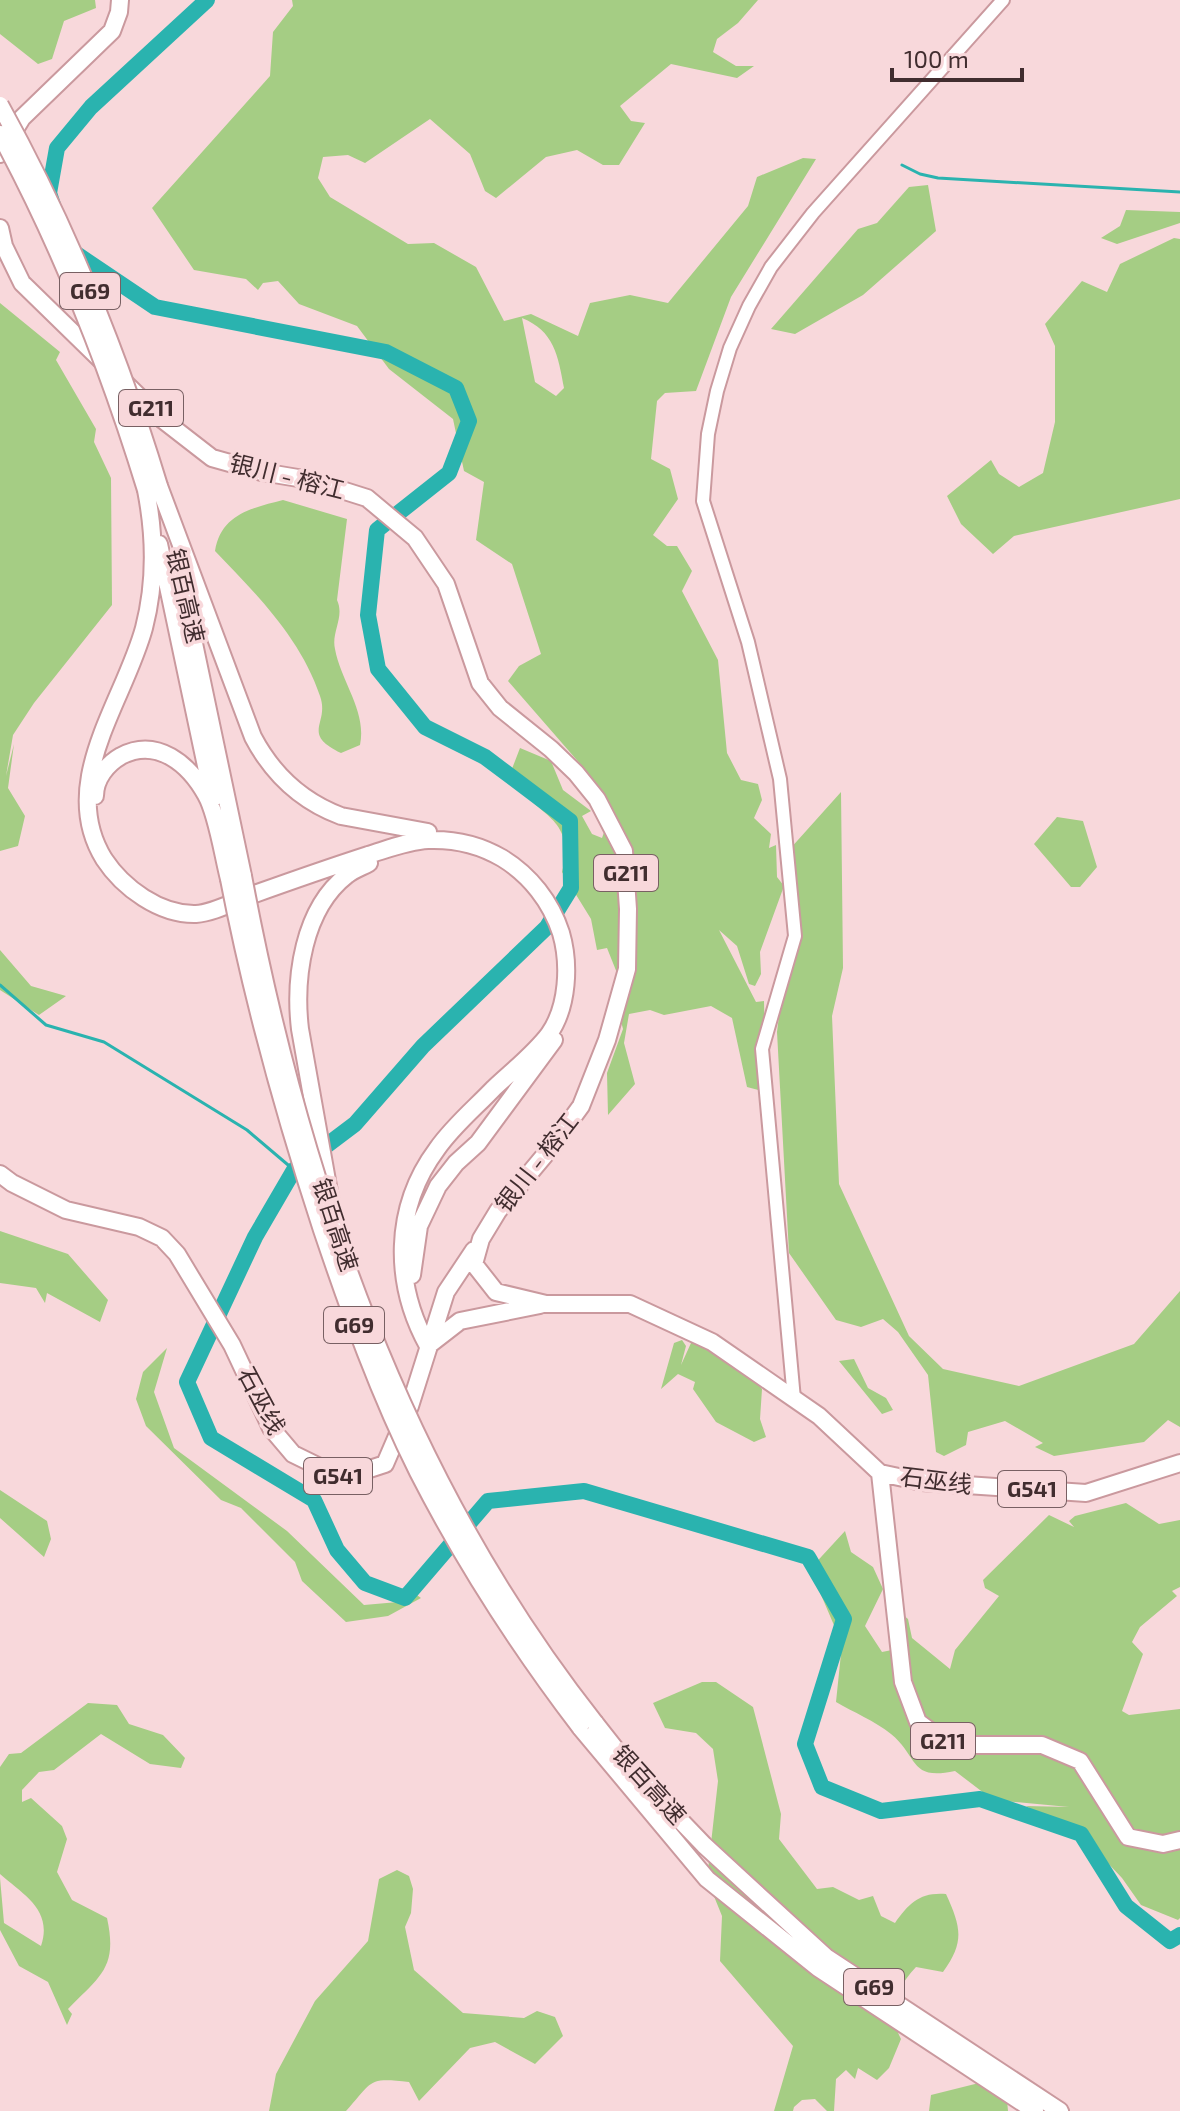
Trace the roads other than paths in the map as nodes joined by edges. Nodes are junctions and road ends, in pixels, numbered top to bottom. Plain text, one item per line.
1 (120, 0) edge
2 (1003, 0) edge
3 (0, 105) edge
4 (0, 134) edge
5 (0, 154) edge
6 (0, 228) edge
7 (152, 488) junction
8 (428, 832) junction
9 (406, 844) junction
10 (530, 874) junction
11 (236, 877) junction
12 (564, 932) junction
13 (0, 1174) edge
14 (336, 1227) junction
15 (481, 1239) junction
16 (546, 1304) junction
17 (428, 1346) junction
18 (794, 1399) junction
19 (1180, 1463) edge
20 (880, 1473) junction
21 (588, 1725) junction
22 (1180, 1840) edge
23 (1035, 2111) edge
24 (1060, 2111) edge

1 - 5 highway
2 - 18 street
3 - 7 highway, 银百高速 / G69, bridge
4 - 7 highway, 银百高速 / G69, bridge
6 - 15 highway, 银川 - 榕江 / G211
7 - 8 highway
7 - 9 highway
7 - 11 highway, 银百高速 / G69
8 - 10 highway
8 - 11 highway
9 - 10 highway
9 - 14 highway, bridge
10 - 12 highway
11 - 14 highway, 银百高速 / G69, bridge
11 - 21 highway, 银百高速 / G69, bridge
12 - 17 highway
12 - 17 highway
13 - 17 highway, 石巫线 / G541
14 - 21 highway, 银百高速 / G69, bridge
15 - 16 highway, 银川 - 榕江
15 - 17 highway
16 - 17 highway
16 - 18 highway, 银川 - 榕江
18 - 20 highway, 银川 - 榕江
19 - 20 highway, 石巫线 / G541
20 - 22 highway, G211
21 - 23 highway, 银百高速 / G69
21 - 24 highway, 银百高速 / G69

